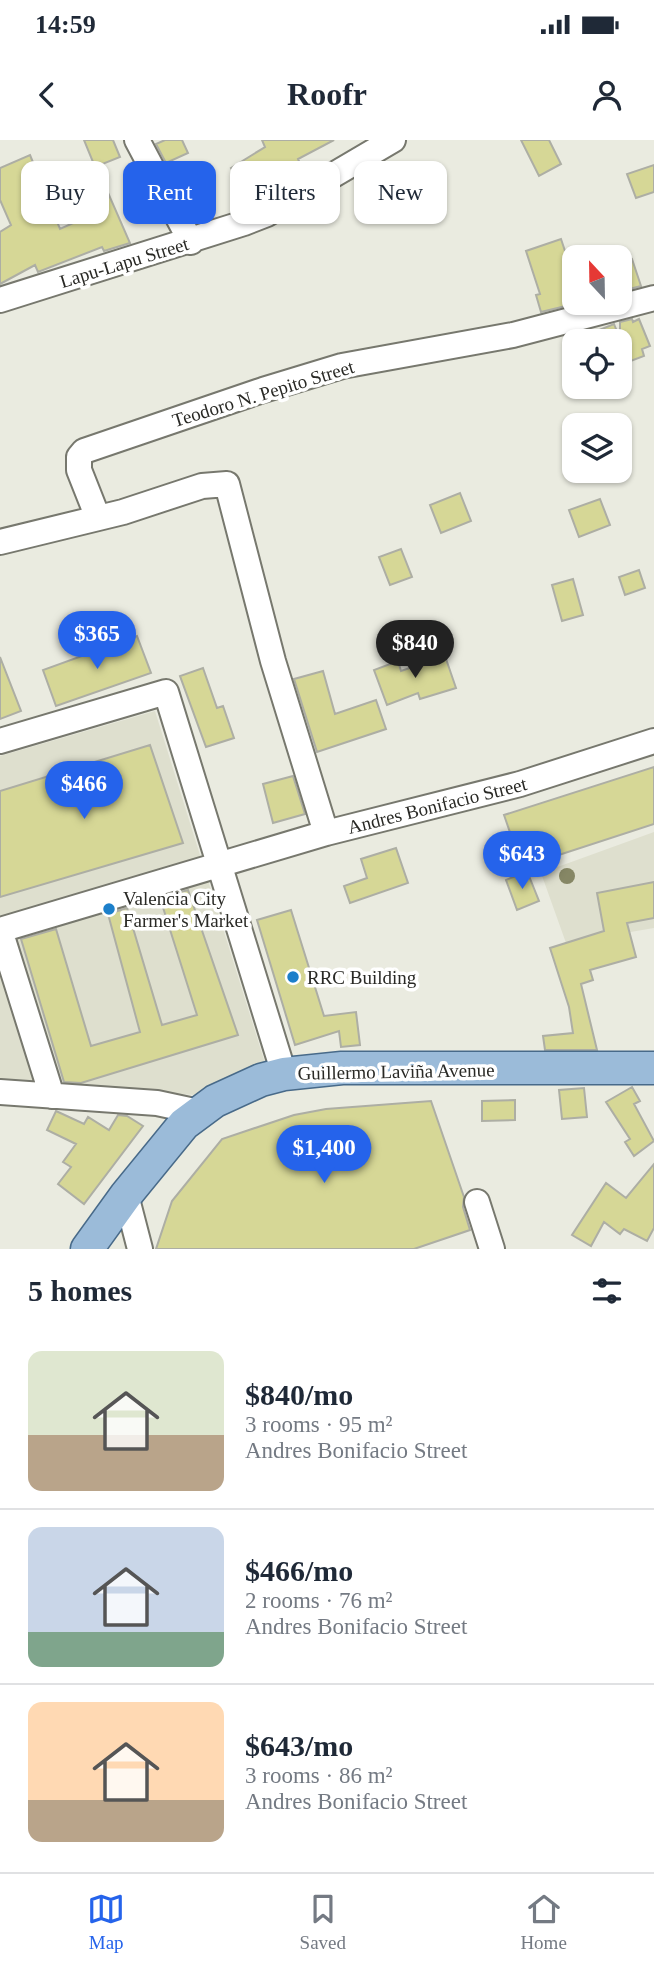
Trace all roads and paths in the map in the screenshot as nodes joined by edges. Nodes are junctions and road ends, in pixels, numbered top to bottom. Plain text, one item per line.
1 (137, 140) edge
2 (384, 142) edge
3 (191, 242) junction
4 (654, 298) edge
5 (0, 300) edge
6 (98, 518) junction
7 (0, 542) edge
8 (0, 741) edge
9 (654, 741) edge
10 (326, 833) junction
11 (220, 865) junction
12 (0, 930) edge
13 (654, 1068) edge
14 (284, 1074) junction
15 (0, 1092) edge
16 (52, 1096) junction
17 (199, 1112) junction
18 (126, 1195) junction
19 (477, 1202) dead end
20 (87, 1249) edge
21 (140, 1249) edge
22 (492, 1249) edge

1 - 3 street
2 - 3 street, Lapu-Lapu Street
3 - 5 street, Lapu-Lapu Street
4 - 6 street, Teodoro N. Pepito Street
6 - 7 street
6 - 10 street
8 - 11 street
9 - 10 street, Andres Bonifacio Street
10 - 11 street, Andres Bonifacio Street
11 - 12 street, Andres Bonifacio Street
11 - 14 street
12 - 16 street
13 - 14 main road, Guillermo Laviña Avenue
14 - 17 main road, Guillermo Laviña Avenue
15 - 16 street
16 - 17 street
17 - 18 main road, Guillermo Laviña Avenue
18 - 20 main road, Guillermo Laviña Avenue
18 - 21 street
19 - 22 street

